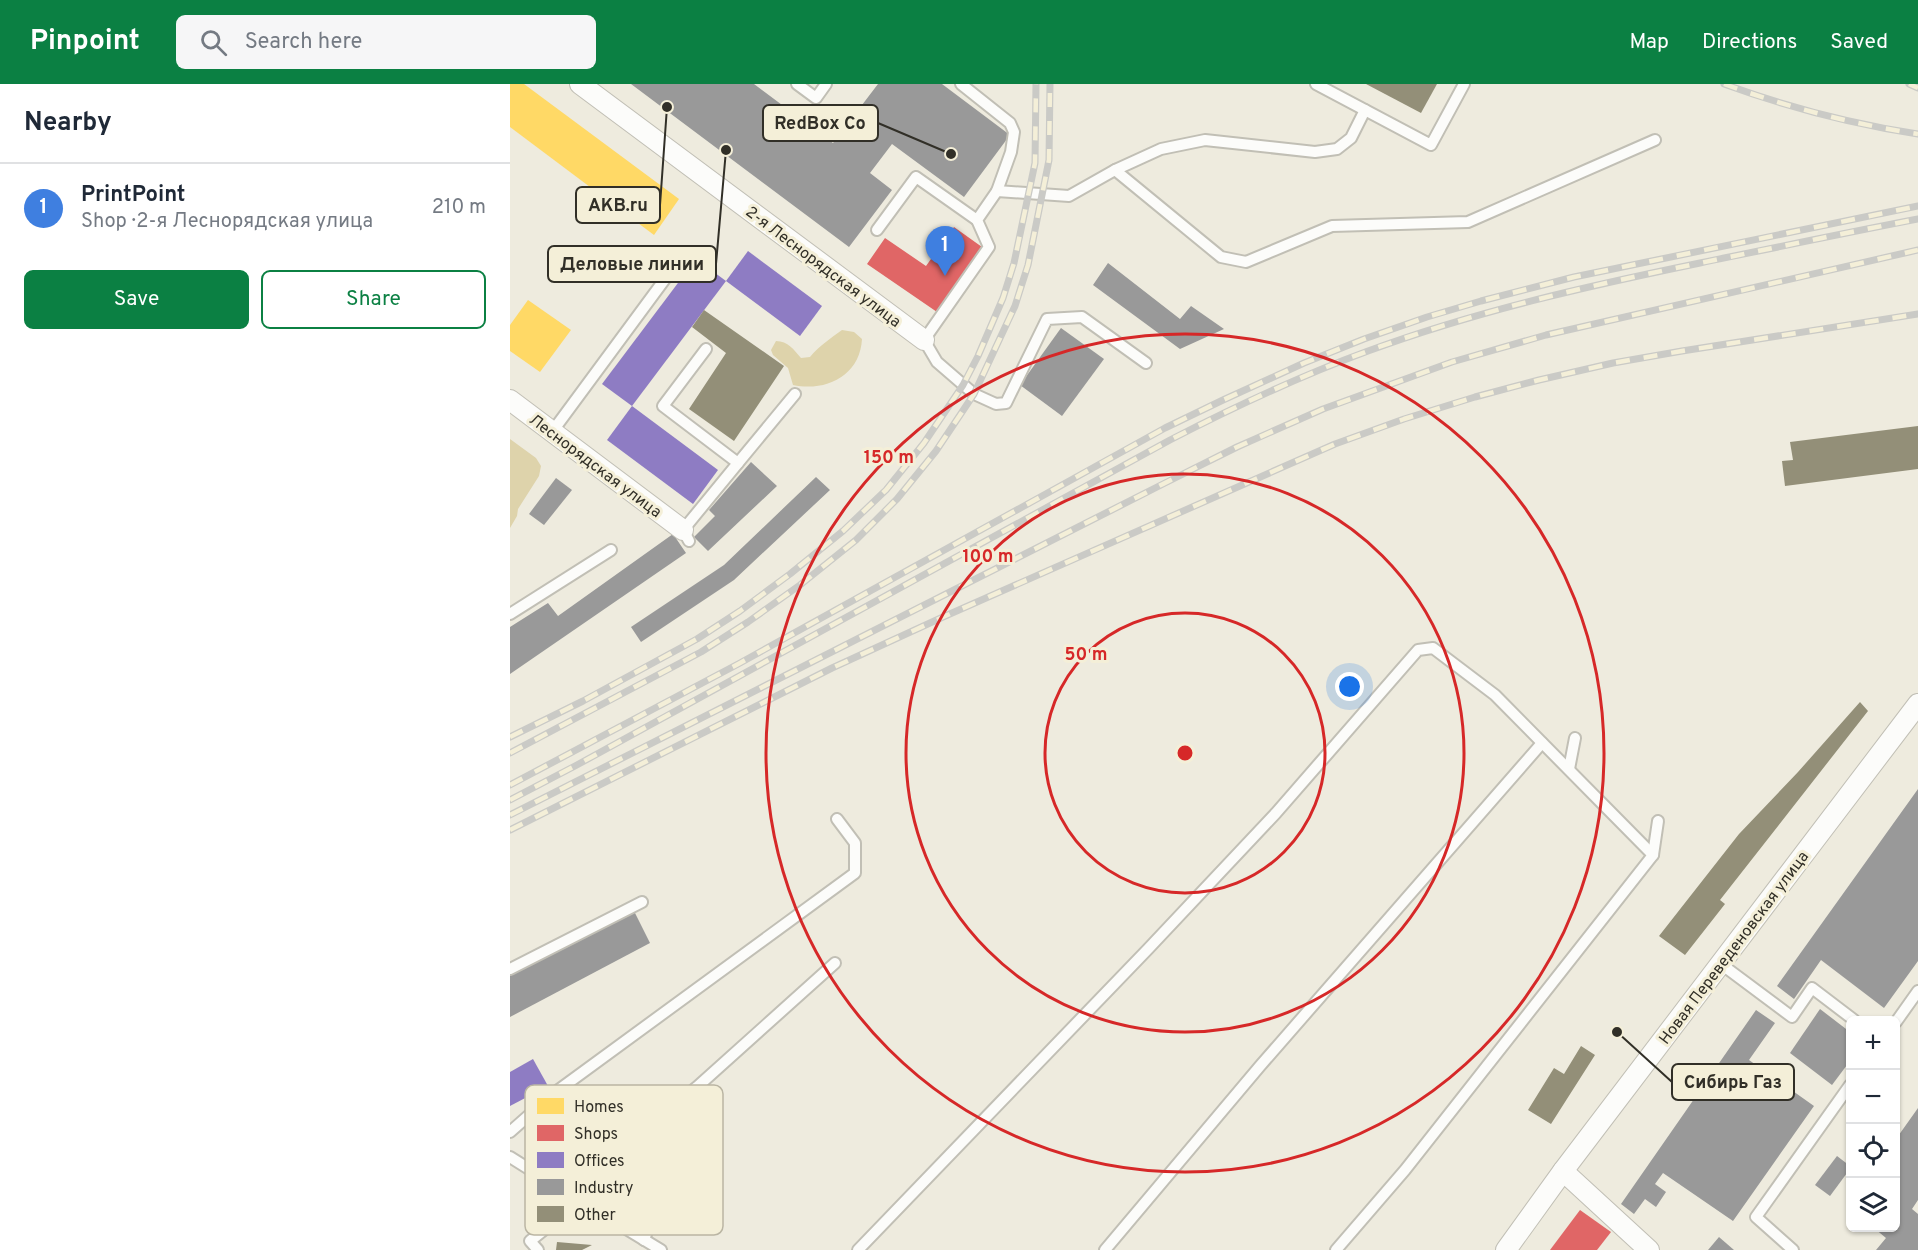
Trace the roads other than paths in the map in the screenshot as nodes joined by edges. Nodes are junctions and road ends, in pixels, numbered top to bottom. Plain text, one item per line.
1 (580, 84) edge
2 (797, 84) edge
3 (826, 84) edge
4 (962, 84) edge
5 (1316, 84) edge
6 (1464, 84) edge
7 (1365, 110) junction
8 (1655, 140) dead end
9 (1115, 170) junction
10 (997, 191) junction
11 (977, 220) junction
12 (878, 230) dead end
13 (679, 260) dead end
14 (924, 340) junction
15 (706, 350) dead end
16 (1146, 363) dead end
17 (795, 394) dead end
18 (510, 400) edge
19 (552, 432) junction
20 (738, 463) junction
21 (686, 536) joint
22 (611, 550) dead end
23 (510, 614) edge
24 (1918, 704) edge
25 (1575, 738) dead end
26 (1542, 743) junction
27 (1569, 769) junction
28 (837, 819) dead end
29 (1658, 821) dead end
30 (1653, 855) junction
31 (642, 902) dead end
32 (835, 963) dead end
33 (1720, 964) junction
34 (510, 969) edge
35 (1918, 991) edge
36 (1849, 1016) edge
37 (1900, 1016) edge
38 (564, 1085) edge
39 (698, 1085) edge
40 (1846, 1092) edge
41 (525, 1118) edge
42 (510, 1132) edge
43 (510, 1157) edge
44 (525, 1166) edge
45 (1563, 1172) junction
46 (538, 1235) edge
47 (636, 1235) edge
48 (646, 1235) edge
49 (644, 1240) junction
50 (538, 1250) edge
51 (661, 1250) edge
52 (858, 1250) edge
53 (1105, 1250) edge
54 (1336, 1250) edge
55 (1506, 1250) edge
56 (1649, 1250) edge
57 (1793, 1250) edge

1 - 14 street, 2-я Леснорядская улица
2 - 3 lane
4 - 10 lane
5 - 7 lane
6 - 7 lane
7 - 9 lane
8 - 9 lane
9 - 10 lane
10 - 11 lane
11 - 12 lane
11 - 14 lane
13 - 19 lane
14 - 16 lane
15 - 20 lane
17 - 20 lane
18 - 19 street, Леснорядская улица
19 - 21 street, Леснорядская улица
20 - 21 lane
22 - 23 lane
24 - 33 street, Новая Переведеновская улица
25 - 27 lane
26 - 27 lane
26 - 52 lane
26 - 53 lane
27 - 30 lane
28 - 38 lane
29 - 30 lane
30 - 54 lane
31 - 34 lane
32 - 39 lane
33 - 36 lane
33 - 45 street, Новая Переведеновская улица
35 - 37 lane
40 - 57 lane
41 - 42 lane
43 - 44 lane
45 - 55 street, Новая Переведеновская улица
45 - 56 street
46 - 50 lane
47 - 49 lane
48 - 49 lane
49 - 51 lane

